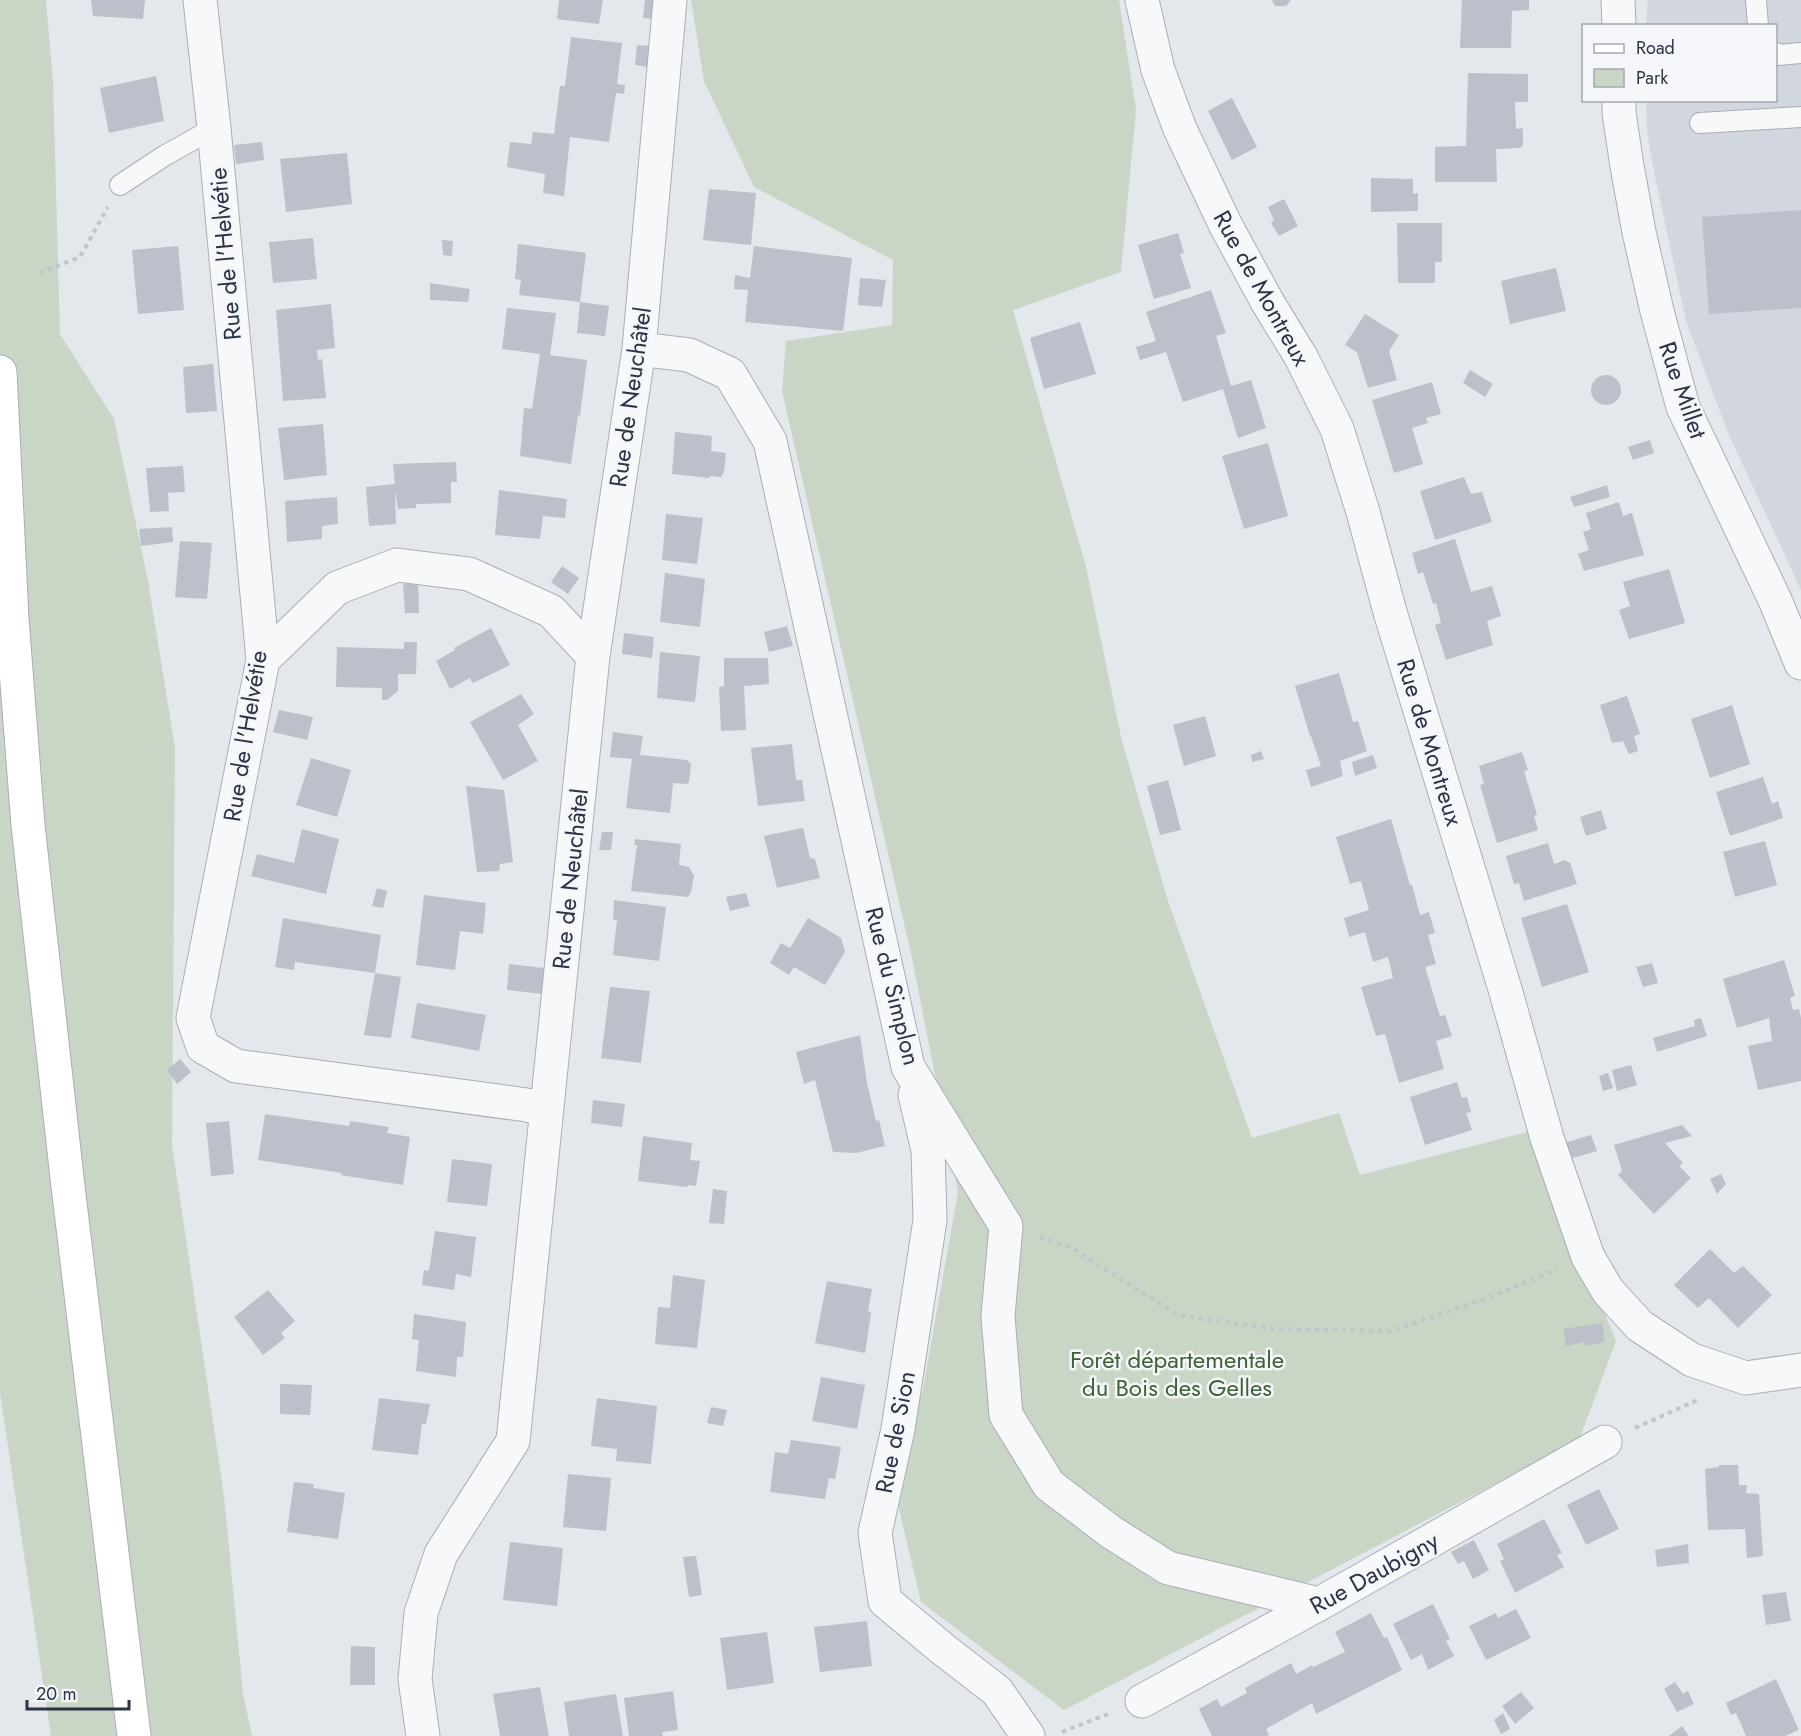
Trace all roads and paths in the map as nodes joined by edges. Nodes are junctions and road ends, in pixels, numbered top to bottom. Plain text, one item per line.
1 (200, 0) edge
2 (670, 0) edge
3 (1142, 0) edge
4 (1618, 0) edge
5 (1756, 0) edge
6 (1618, 24) edge
7 (1758, 24) edge
8 (1801, 53) edge
9 (1777, 54) edge
10 (1619, 102) edge
11 (1801, 117) edge
12 (1700, 123) dead end
13 (214, 128) junction
14 (120, 185) joint
15 (39, 273) dead end
16 (639, 349) junction
17 (0, 372) edge
18 (593, 656) junction
19 (263, 660) junction
20 (1801, 663) edge
21 (908, 1067) junction
22 (546, 1110) junction
23 (1006, 1226) junction
24 (1558, 1268) dead end
25 (1801, 1370) edge
26 (1746, 1378) junction
27 (1605, 1442) joint
28 (1319, 1604) junction
29 (1142, 1701) joint
30 (134, 1736) edge
31 (423, 1736) edge
32 (1028, 1736) edge
33 (1052, 1736) edge

1 - 13 street, Rue de l'Helvétie
2 - 16 street, Rue de Neuchâtel
3 - 26 street, Rue de Montreux
4 - 6 street
5 - 7 lane
8 - 9 lane
10 - 20 street, Rue Millet
11 - 12 lane
13 - 14 lane
13 - 19 street, Rue de l'Helvétie
14 - 15 path
16 - 18 street, Rue de Neuchâtel
16 - 21 street, Rue du Simplon
17 - 30 main road
18 - 19 street
18 - 22 street, Rue de Neuchâtel
19 - 22 street, Rue de l'Helvétie
21 - 23 street, Rue du Simplon
21 - 32 street, Rue de Sion
22 - 31 street, Rue de Neuchâtel
23 - 24 path
23 - 28 street
25 - 26 street, Rue de Montreux
26 - 27 path
27 - 28 street, Rue Daubigny
28 - 29 street, Rue Daubigny
29 - 33 path

